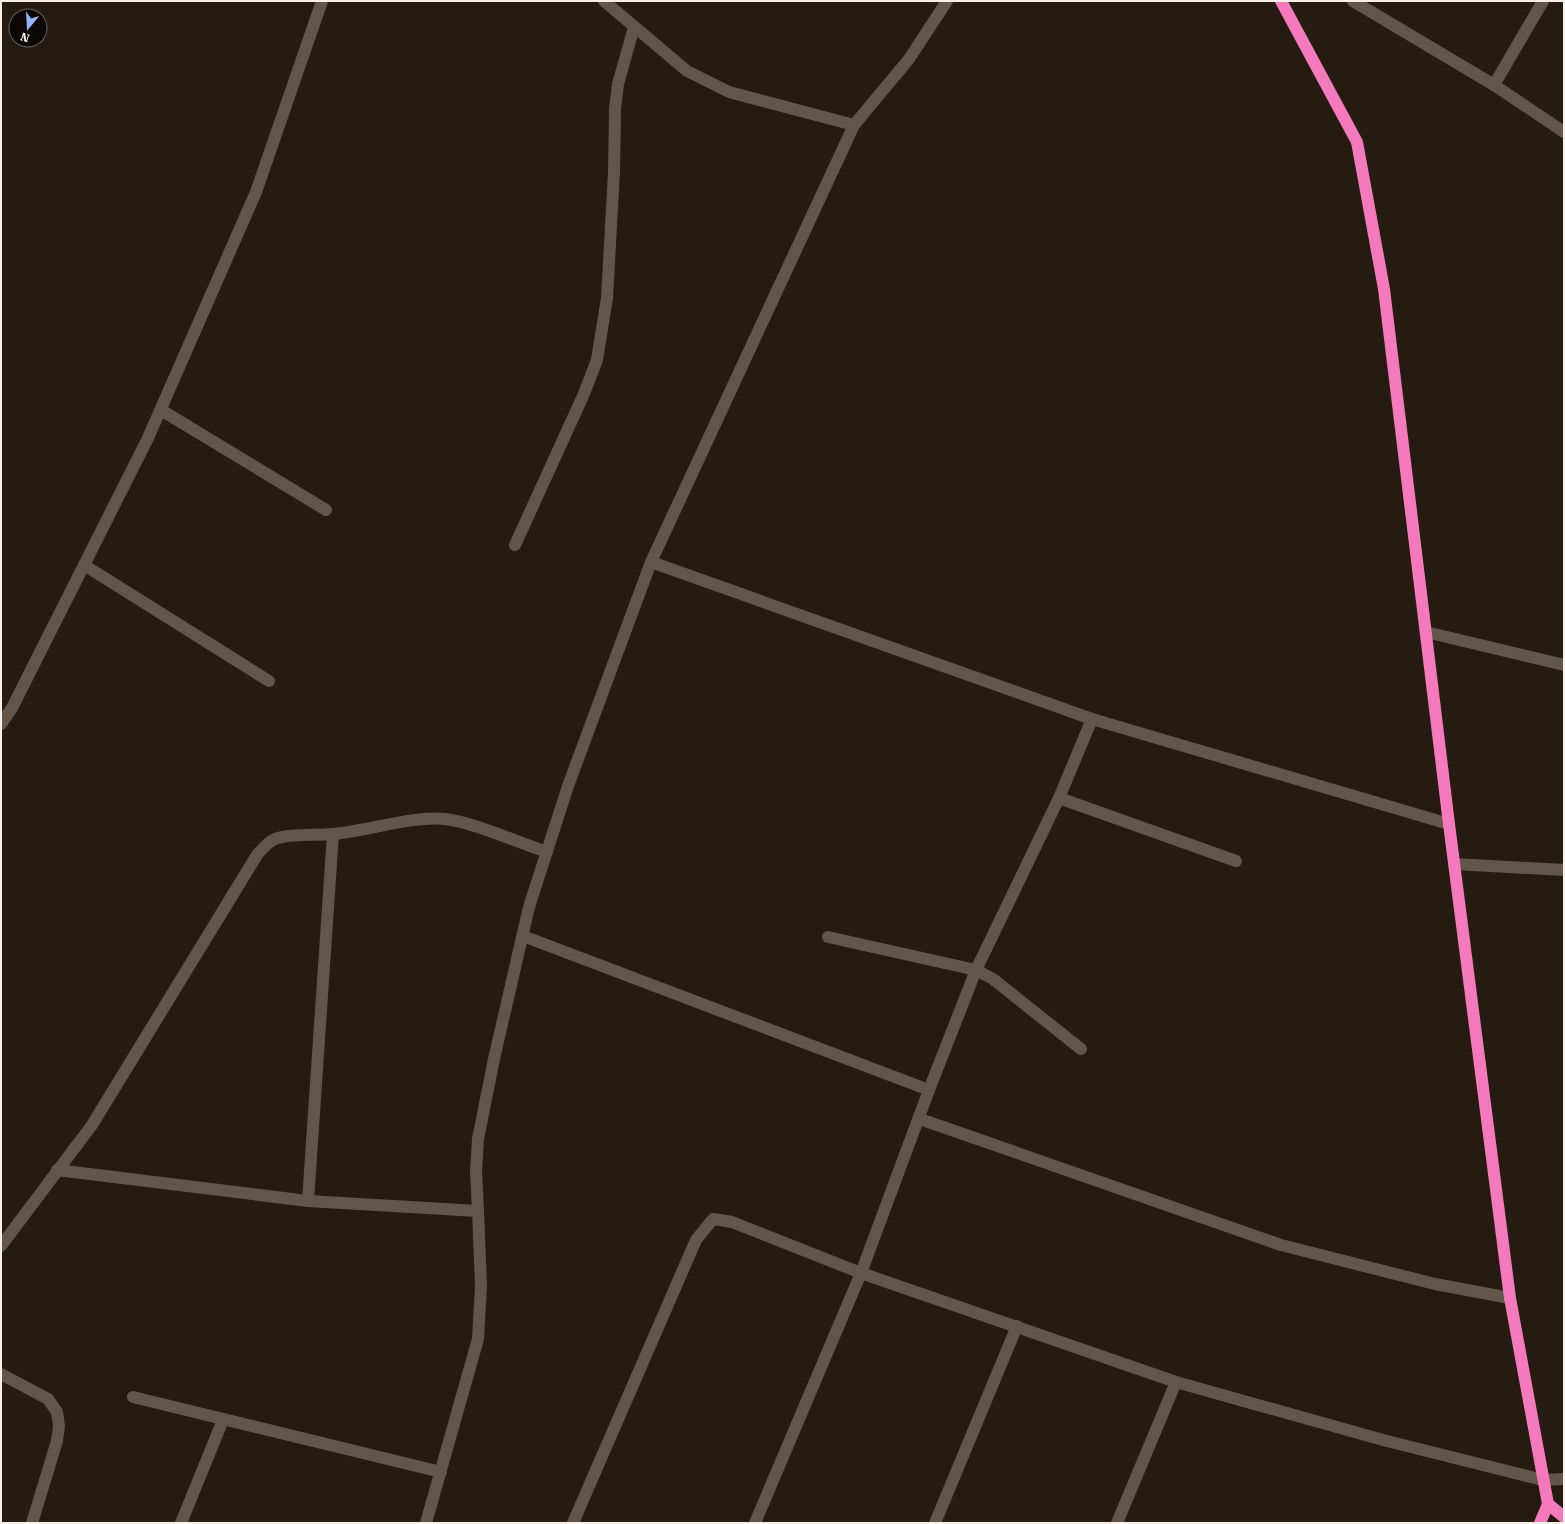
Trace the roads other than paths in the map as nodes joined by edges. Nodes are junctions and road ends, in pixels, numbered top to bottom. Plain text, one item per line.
1 (322, 1) edge
2 (604, 1) edge
3 (947, 1) edge
4 (1280, 1) edge
5 (1352, 1) edge
6 (1543, 1) edge
7 (634, 27) junction
8 (1494, 85) junction
9 (854, 125) junction
10 (1564, 132) edge
11 (161, 410) junction
12 (326, 510) dead end
13 (515, 544) dead end
14 (651, 562) junction
15 (84, 565) junction
16 (1426, 632) junction
17 (1564, 665) edge
18 (269, 681) dead end
19 (1092, 719) junction
20 (1, 724) edge
21 (1059, 798) junction
22 (1449, 824) junction
23 (333, 834) junction
24 (547, 852) junction
25 (1236, 861) dead end
26 (1454, 864) junction
27 (1564, 870) edge
28 (523, 936) junction
29 (828, 937) dead end
30 (976, 970) junction
31 (1081, 1049) dead end
32 (929, 1090) junction
33 (920, 1119) junction
34 (57, 1170) junction
35 (308, 1201) junction
36 (478, 1211) junction
37 (1, 1246) edge
38 (861, 1273) junction
39 (1510, 1298) junction
40 (1017, 1326) junction
41 (1, 1374) edge
42 (1176, 1382) junction
43 (133, 1398) dead end
44 (223, 1420) junction
45 (441, 1472) junction
46 (1543, 1480) junction
47 (1564, 1480) edge
48 (1548, 1504) junction
49 (1564, 1517) edge
50 (32, 1523) edge
51 (181, 1523) edge
52 (426, 1523) edge
53 (573, 1523) edge
54 (754, 1523) edge
55 (935, 1523) edge
56 (1118, 1523) edge
57 (1540, 1523) edge

1 - 11 street
2 - 7 street
3 - 9 street
4 - 16 highway
5 - 8 street
6 - 8 street
7 - 9 street
7 - 13 street
8 - 10 street
9 - 14 street
11 - 12 street
11 - 15 street
14 - 19 street
14 - 24 street
15 - 18 street
15 - 20 street
16 - 17 street
16 - 22 highway
19 - 21 street
19 - 22 street
21 - 25 street
21 - 30 street
22 - 26 highway
23 - 24 street
23 - 34 street
23 - 35 street
24 - 28 street
26 - 27 street
26 - 39 highway
28 - 32 street
28 - 36 street
29 - 30 street
30 - 31 street
30 - 32 street
32 - 33 street
33 - 38 street
33 - 39 street
34 - 35 street
34 - 37 street
35 - 36 street
36 - 45 street
38 - 40 street
38 - 53 street
38 - 54 street
39 - 46 highway
40 - 42 street
40 - 55 street
41 - 50 street
42 - 46 street
42 - 56 street
43 - 44 street
44 - 45 street
44 - 51 street
45 - 52 street
46 - 47 street
46 - 48 highway
48 - 49 highway
48 - 57 highway

